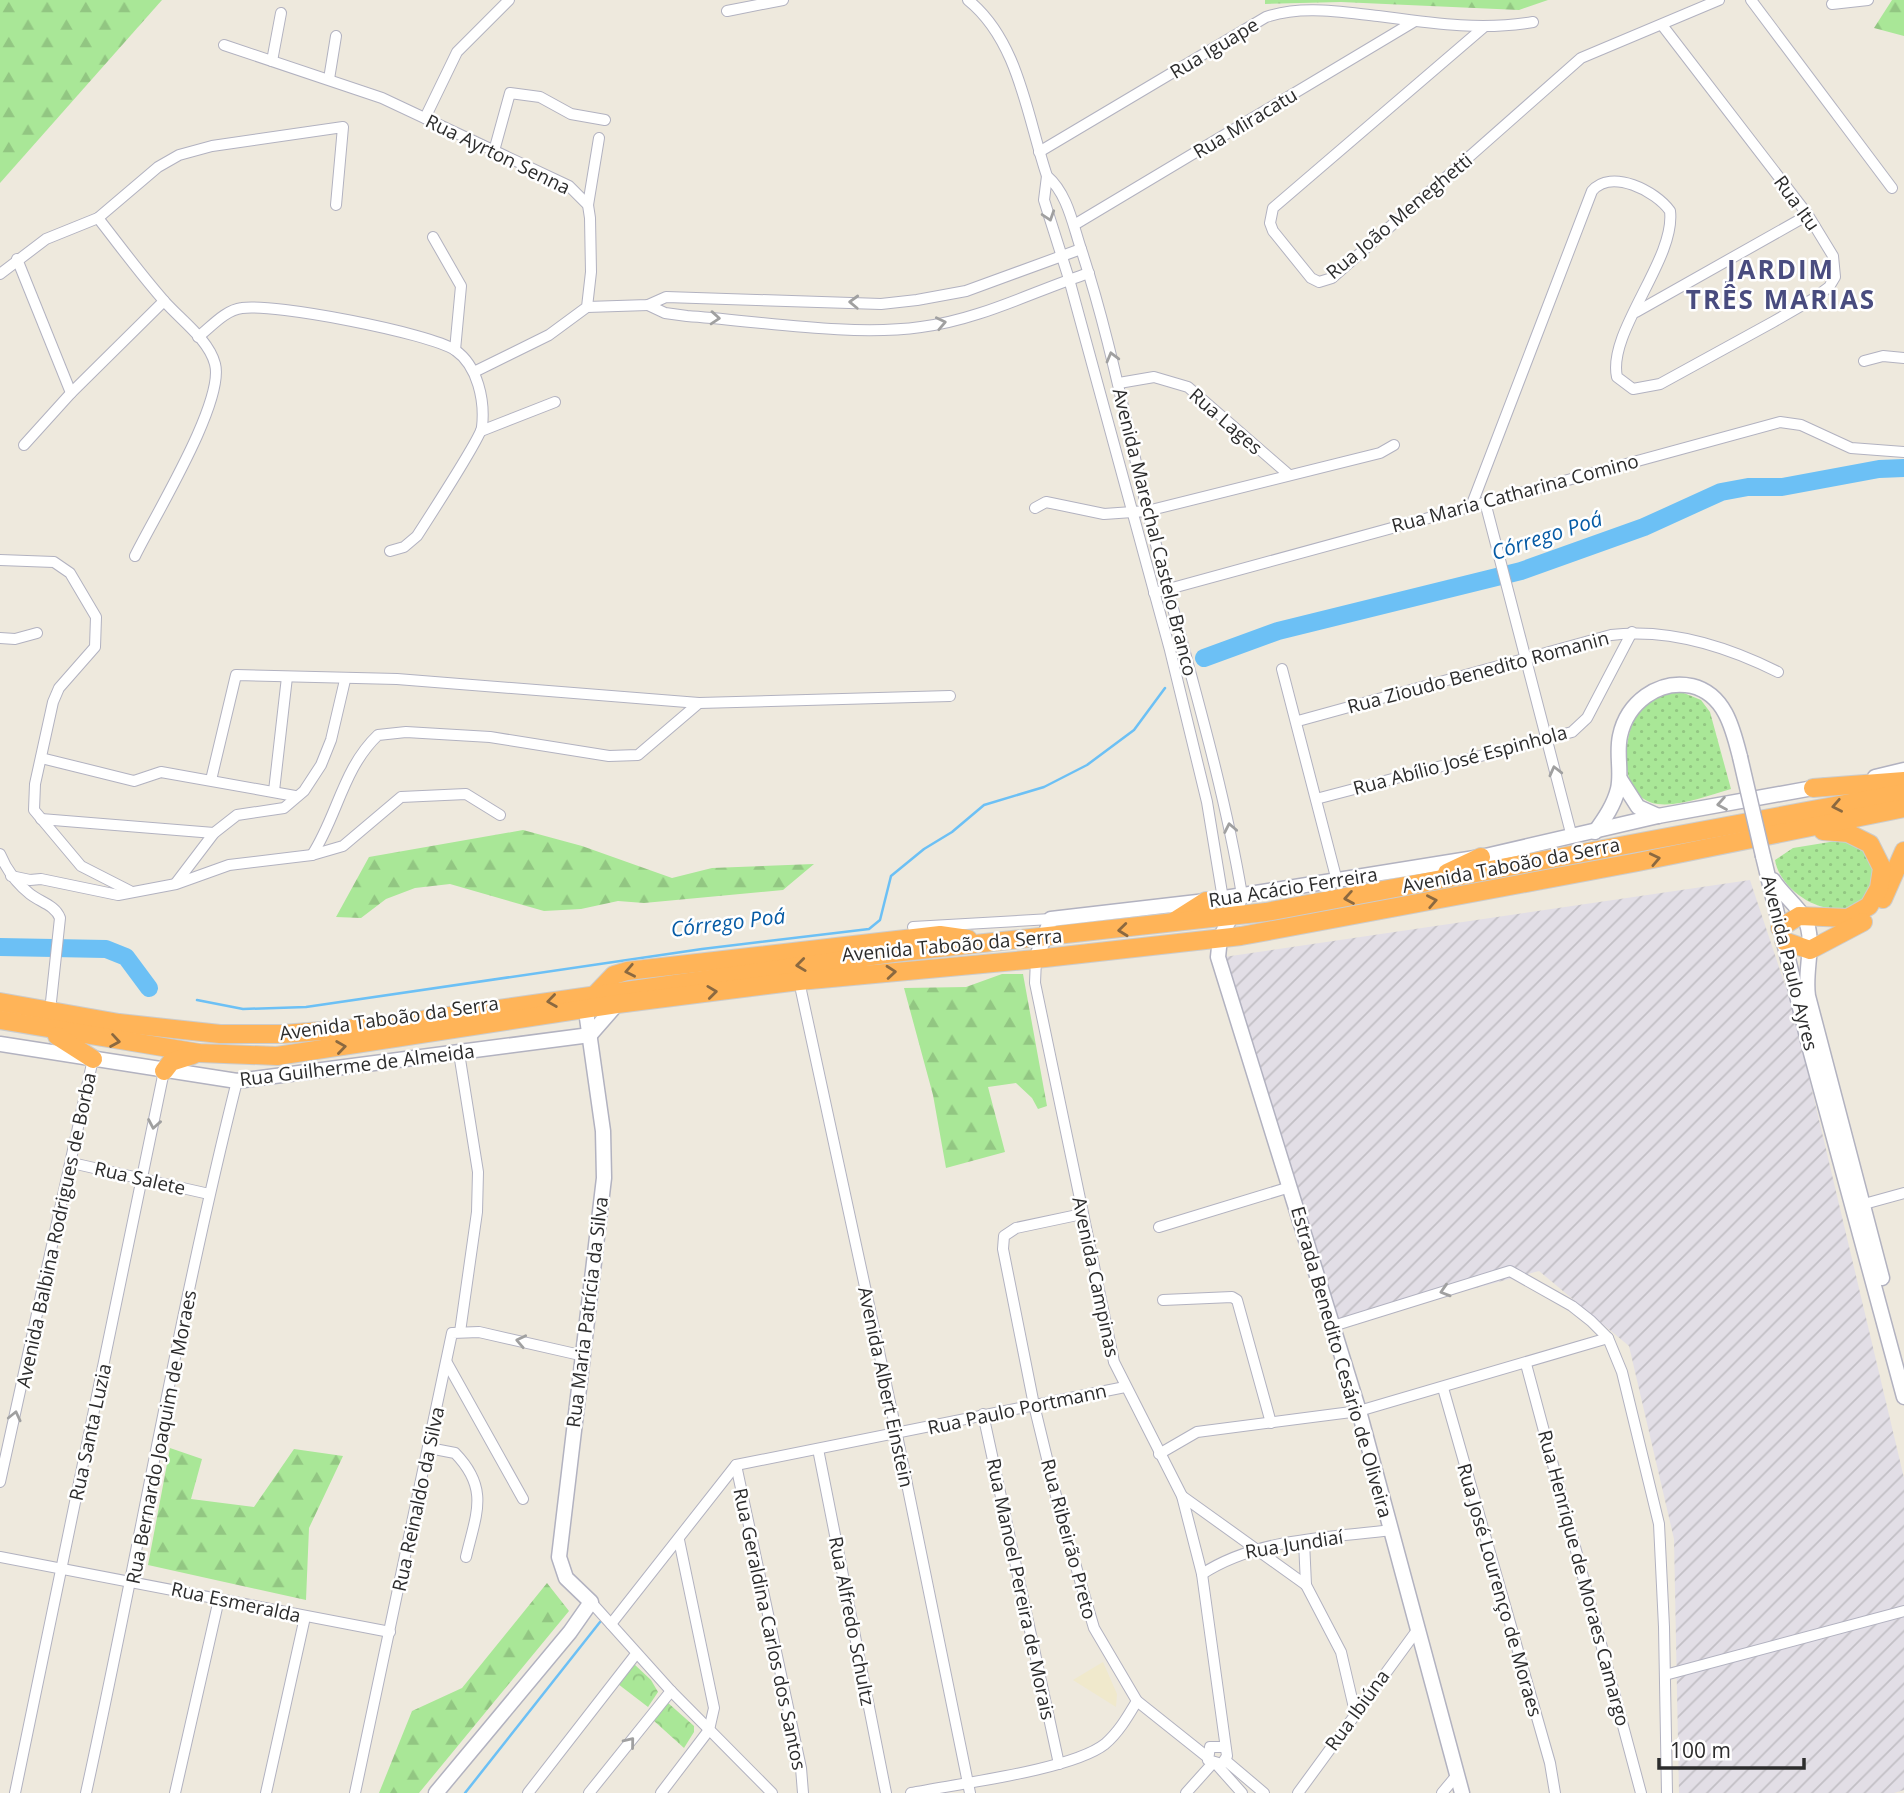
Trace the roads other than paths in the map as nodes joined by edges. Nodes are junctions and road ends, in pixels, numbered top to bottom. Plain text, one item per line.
1 (509, 0) edge
2 (783, 0) edge
3 (968, 0) edge
4 (1719, 0) edge
5 (1751, 0) edge
6 (1868, 0) edge
7 (1832, 4) dead end
8 (727, 11) dead end
9 (281, 13) dead end
10 (1415, 21) junction
11 (1533, 22) dead end
12 (1662, 25) junction
13 (1484, 27) junction
14 (336, 36) dead end
15 (224, 45) dead end
16 (272, 61) junction
17 (328, 79) junction
18 (425, 118) junction
19 (606, 120) dead end
20 (599, 138) dead end
21 (494, 152) junction
22 (1039, 152) junction
23 (1047, 176) junction
24 (1892, 188) dead end
25 (336, 205) dead end
26 (588, 205) junction
27 (1808, 215) junction
28 (98, 218) junction
29 (1074, 225) junction
30 (433, 237) dead end
31 (1080, 249) junction
32 (1062, 256) junction
33 (17, 259) junction
34 (1089, 273) junction
35 (0, 274) edge
36 (1069, 279) junction
37 (164, 302) junction
38 (648, 305) junction
39 (587, 307) junction
40 (1636, 312) junction
41 (198, 337) junction
42 (455, 350) junction
43 (1904, 358) edge
44 (1864, 361) dead end
45 (474, 372) junction
46 (1119, 383) junction
47 (71, 393) junction
48 (555, 402) dead end
49 (481, 431) junction
50 (24, 445) dead end
51 (1394, 445) dead end
52 (1904, 452) edge
53 (1287, 474) junction
54 (1485, 502) junction
55 (1472, 504) junction
56 (1035, 508) dead end
57 (1147, 511) junction
58 (1133, 513) junction
59 (390, 551) dead end
60 (135, 555) dead end
61 (0, 560) edge
62 (1168, 590) junction
63 (1154, 593) junction
64 (1632, 632) junction
65 (37, 633) dead end
66 (0, 638) edge
67 (1182, 648) junction
68 (1170, 650) junction
69 (1525, 659) junction
70 (1282, 669) dead end
71 (1778, 672) dead end
72 (288, 677) junction
73 (345, 680) junction
74 (950, 696) dead end
75 (699, 703) junction
76 (1202, 721) junction
77 (1298, 721) junction
78 (1188, 726) junction
79 (1547, 736) junction
80 (41, 758) junction
81 (1904, 770) edge
82 (1620, 779) junction
83 (211, 780) junction
84 (1904, 781) edge
85 (1813, 788) junction
86 (274, 791) junction
87 (1904, 793) edge
88 (295, 796) junction
89 (1224, 798) junction
90 (1316, 799) junction
91 (1631, 799) junction
92 (1207, 802) junction
93 (1904, 808) edge
94 (499, 815) dead end
95 (1658, 816) junction
96 (41, 819) junction
97 (1627, 823) junction
98 (1795, 830) junction
99 (1595, 832) junction
100 (214, 833) junction
101 (1572, 837) junction
102 (1904, 851) edge
103 (0, 854) edge
104 (312, 855) junction
105 (1482, 857) junction
106 (1764, 861) junction
107 (11, 876) junction
108 (1337, 881) junction
109 (176, 884) junction
110 (1399, 889) junction
111 (130, 891) junction
112 (1242, 895) junction
113 (1214, 900) junction
114 (1803, 915) junction
115 (1231, 917) junction
116 (1051, 919) junction
117 (1170, 925) junction
118 (913, 928) dead end
119 (1782, 934) junction
120 (1043, 938) junction
121 (1219, 946) junction
122 (1810, 950) junction
123 (1036, 959) junction
124 (799, 981) junction
125 (0, 1002) edge
126 (590, 1003) junction
127 (617, 1004) junction
128 (50, 1011) junction
129 (0, 1020) edge
130 (454, 1023) junction
131 (45, 1029) junction
132 (590, 1035) junction
133 (0, 1044) edge
134 (199, 1053) junction
135 (460, 1054) junction
136 (93, 1059) junction
137 (164, 1071) junction
138 (237, 1081) junction
139 (72, 1163) junction
140 (144, 1177) junction
141 (1290, 1186) junction
142 (1904, 1193) edge
143 (209, 1194) junction
144 (1858, 1205) junction
145 (1082, 1214) junction
146 (1159, 1227) dead end
147 (1878, 1285) junction
148 (1163, 1300) dead end
149 (1333, 1326) junction
150 (460, 1332) junction
151 (1608, 1338) junction
152 (580, 1355) junction
153 (1904, 1362) edge
154 (447, 1363) junction
155 (1526, 1364) junction
156 (1125, 1387) junction
157 (1443, 1388) junction
158 (1904, 1397) edge
159 (1034, 1405) junction
160 (1359, 1411) junction
161 (983, 1413) junction
162 (1271, 1423) junction
163 (897, 1435) junction
164 (429, 1448) junction
165 (818, 1449) junction
166 (1159, 1454) junction
167 (736, 1465) junction
168 (0, 1482) edge
169 (1182, 1496) junction
170 (523, 1499) dead end
171 (1392, 1530) junction
172 (679, 1539) junction
173 (1304, 1541) junction
174 (1256, 1549) junction
175 (0, 1557) edge
176 (466, 1557) dead end
177 (61, 1567) junction
178 (1202, 1574) junction
179 (132, 1580) junction
180 (1306, 1585) junction
181 (219, 1599) junction
182 (591, 1602) junction
183 (1904, 1611) edge
184 (305, 1617) junction
185 (611, 1624) junction
186 (1418, 1629) junction
187 (390, 1632) junction
188 (636, 1654) junction
189 (1665, 1675) junction
190 (671, 1691) junction
191 (1138, 1700) junction
192 (1354, 1712) junction
193 (709, 1730) junction
194 (1224, 1747) junction
195 (1215, 1761) junction
196 (1059, 1764) junction
197 (1458, 1774) junction
198 (969, 1788) edge
199 (765, 1791) edge
200 (15, 1793) edge
201 (86, 1793) edge
202 (175, 1793) edge
203 (266, 1793) edge
204 (355, 1793) edge
205 (436, 1793) edge
206 (528, 1793) edge
207 (589, 1793) edge
208 (661, 1793) edge
209 (803, 1793) edge
210 (886, 1793) edge
211 (911, 1793) edge
212 (1186, 1793) edge
213 (1242, 1793) edge
214 (1264, 1793) edge
215 (1298, 1793) edge
216 (1442, 1793) edge
217 (1462, 1793) edge
218 (1555, 1793) edge
219 (1641, 1793) edge
220 (1667, 1793) edge

1 - 18 street
2 - 8 street
3 - 22 street, Avenida Marechal Castelo Branco
4 - 12 street, Rua João Meneghetti
5 - 24 street
6 - 7 street
9 - 16 street
10 - 13 street, Rua Iguape
10 - 22 street, Rua Iguape
10 - 29 street, Rua Miracatu
11 - 13 street, Rua Iguape
12 - 13 street, Rua João Meneghetti
12 - 27 street, Rua Itu
14 - 17 street
15 - 16 street, Rua Ayrton Senna
16 - 17 street, Rua Ayrton Senna
17 - 18 street, Rua Ayrton Senna
18 - 21 street, Rua Ayrton Senna
19 - 21 street
20 - 26 street
21 - 26 street, Rua Ayrton Senna
22 - 23 street, Avenida Marechal Castelo Branco
23 - 29 street, Avenida Marechal Castelo Branco
23 -> 32 street, Avenida Marechal Castelo Branco
25 - 28 street
26 - 39 street, Rua Ayrton Senna
27 - 40 street
27 - 40 street, Rua Itu
28 - 33 street
28 - 37 street
29 - 31 street, Avenida Marechal Castelo Branco
30 - 42 street
31 - 32 street
31 - 34 street, Avenida Marechal Castelo Branco
32 - 36 street, Avenida Marechal Castelo Branco
32 -> 38 street
33 - 35 street
33 - 47 street
34 - 36 street
46 -> 34 street, Avenida Marechal Castelo Branco
38 -> 36 street
36 - 58 street, Avenida Marechal Castelo Branco
37 - 41 street
37 - 47 street
38 - 39 street
39 - 45 street
40 - 55 street
41 - 42 street
41 - 60 street
42 - 45 street
43 - 44 street
45 - 49 street
46 - 53 street, Rua Lages
46 - 57 street, Avenida Marechal Castelo Branco
47 - 50 street
48 - 49 street
49 - 59 street
51 - 53 street
52 - 54 street, Rua Maria Catharina Comino
53 - 57 street
54 - 55 street, Rua Maria Catharina Comino
54 - 69 street
55 - 62 street, Rua Maria Catharina Comino
56 - 58 street
57 - 58 street
57 - 62 street, Avenida Marechal Castelo Branco
58 - 63 street, Avenida Marechal Castelo Branco
61 - 80 street
62 - 63 street, Rua Maria Catharina Comino
62 - 67 street, Avenida Marechal Castelo Branco
63 - 68 street, Avenida Marechal Castelo Branco
64 - 69 street, Rua Zioudo Benedito Romanin
64 - 71 street, Rua Zioudo Benedito Romanin
64 - 79 street, Rua Abílio José Espinhola
65 - 66 street
67 - 68 street
67 - 76 street, Avenida Marechal Castelo Branco
68 - 78 street, Avenida Marechal Castelo Branco
69 - 77 street, Rua Zioudo Benedito Romanin
69 - 79 street
70 - 77 street
72 - 73 street
72 - 83 street
72 - 86 street
73 - 75 street
73 - 88 street
74 - 75 street
75 - 104 street
76 - 78 street
76 - 89 street, Avenida Marechal Castelo Branco
77 - 90 street
78 - 92 street, Avenida Marechal Castelo Branco
79 - 90 street, Rua Abílio José Espinhola
101 -> 79 street
80 - 83 street
80 - 96 street
81 - 85 main road, Rua Acácio Ferreira
82 - 91 main road
82 - 99 main road
82 - 106 main road, bridge
83 - 86 street
84 - 85 highway
85 -> 95 main road, Rua Acácio Ferreira
86 - 88 street
87 -> 110 highway, Avenida Taboão da Serra
88 - 100 street
89 - 92 street
112 -> 89 street, Avenida Marechal Castelo Branco
90 - 108 street
91 - 95 main road
91 - 97 main road
92 - 113 street, Avenida Marechal Castelo Branco
93 - 98 highway, Avenida Taboão da Serra
94 - 104 street
95 - 97 main road, Rua Acácio Ferreira
96 - 100 street
96 - 111 street
97 - 99 main road, Rua Acácio Ferreira
98 - 114 highway
121 -> 98 highway, Avenida Taboão da Serra
99 - 101 main road, Rua Acácio Ferreira
100 - 109 street
101 - 105 main road, Rua Acácio Ferreira
102 - 122 highway
103 - 107 street
104 - 109 street
105 - 108 main road, Rua Acácio Ferreira
105 - 110 highway
106 - 114 main road, Avenida Paulo Ayres
106 - 119 main road, Avenida Paulo Ayres
107 - 111 street
107 - 128 street
108 - 112 main road, Rua Acácio Ferreira
109 - 111 street
110 -> 115 highway, Avenida Taboão da Serra
112 - 113 main road, Rua Acácio Ferreira
112 - 115 main road
113 - 116 main road, Rua Acácio Ferreira
113 - 117 highway
114 - 119 highway
114 - 122 main road, Avenida Paulo Ayres
115 - 117 highway, Avenida Taboão da Serra
115 - 121 main road
116 - 118 street, Rua Acácio Ferreira
116 - 120 main road
117 -> 120 highway, Avenida Taboão da Serra
119 - 122 highway
119 - 144 main road, Avenida Paulo Ayres
120 - 123 main road
120 -> 126 highway, Avenida Taboão da Serra
121 - 123 highway, Avenida Taboão da Serra
121 - 141 main road, Estrada Benedito Cesário de Oliveira
122 - 144 main road, Avenida Paulo Ayres
124 -> 123 highway, Avenida Taboão da Serra
123 - 145 street, Avenida Campinas
127 -> 124 highway, Avenida Taboão da Serra
124 - 163 street, Avenida Albert Einstein
125 - 128 highway, Avenida Taboão da Serra
126 - 127 highway, Avenida Taboão da Serra
126 - 130 highway, Avenida Taboão da Serra
126 - 132 main road, Rua Maria Patrícia da Silva
127 - 132 main road
128 - 130 highway, Avenida Taboão da Serra
129 - 131 highway, Avenida Taboão da Serra
134 -> 130 highway, Avenida Taboão da Serra
130 - 135 main road
131 -> 134 highway, Avenida Taboão da Serra
131 - 136 highway
132 - 135 main road, Rua Guilherme de Almeida
132 - 152 main road, Rua Maria Patrícia da Silva
133 - 136 main road, Rua Guilherme de Almeida
134 - 137 highway
135 - 138 main road, Rua Guilherme de Almeida
135 - 150 street
136 - 137 main road, Rua Guilherme de Almeida
136 - 139 street, Avenida Balbina Rodrigues de Borba
137 - 138 main road, Rua Guilherme de Almeida
137 -> 140 street, Rua Santa Luzia
138 - 143 street, Rua Bernardo Joaquim de Moraes
139 - 140 street, Rua Salete
168 -> 139 street, Avenida Balbina Rodrigues de Borba
140 - 143 street, Rua Salete
140 - 177 street, Rua Santa Luzia
141 - 146 street
141 - 149 main road, Estrada Benedito Cesário de Oliveira
142 - 144 street
143 - 179 street, Rua Bernardo Joaquim de Moraes
144 - 147 main road, Avenida Paulo Ayres
145 - 156 street, Avenida Campinas
145 - 159 street, Rua Ribeirão Preto
147 - 153 main road, Avenida Paulo Ayres
147 - 158 main road, Avenida Paulo Ayres
148 - 162 street
151 -> 149 street
149 - 160 main road, Estrada Benedito Cesário de Oliveira
152 -> 150 street
150 - 154 street, Rua Reinaldo da Silva
151 - 155 street
151 - 189 street
152 - 182 main road, Rua Maria Patrícia da Silva
154 - 164 street, Rua Reinaldo da Silva
154 - 170 street
155 - 157 street
155 - 219 street, Rua Henrique de Moraes Camargo
156 - 159 street, Rua Paulo Portmann
156 - 166 street, Avenida Campinas
157 - 160 street
157 - 218 street, Rua José Lourenço de Moraes
159 - 161 street, Rua Paulo Portmann
159 - 191 street, Rua Ribeirão Preto
160 - 162 street
160 - 171 main road, Estrada Benedito Cesário de Oliveira
161 - 163 street, Rua Paulo Portmann
161 - 196 street, Rua Manoel Pereira de Morais
162 - 166 street
163 - 165 street, Rua Paulo Portmann
163 - 198 street, Avenida Albert Einstein
164 - 176 street
164 - 187 street, Rua Reinaldo da Silva
165 - 167 street, Rua Paulo Portmann
165 - 210 street, Rua Alfredo Schultz
166 - 169 street, Avenida Campinas
167 - 172 street
167 - 209 street, Rua Geraldina Carlos dos Santos
169 - 174 street
169 - 178 street, Avenida Campinas
171 - 173 street, Rua Jundiaí
171 - 186 main road, Estrada Benedito Cesário de Oliveira
172 - 185 street
172 - 193 street
173 - 174 street, Rua Jundiaí
173 - 180 street
174 - 178 street, Rua Jundiaí
174 - 180 street
175 - 177 street, Rua Esmeralda
177 - 179 street, Rua Esmeralda
177 - 200 street, Rua Santa Luzia
178 - 194 street, Avenida Campinas
179 - 181 street, Rua Esmeralda
179 - 201 street, Rua Bernardo Joaquim de Moraes
180 - 192 street
181 - 184 street, Rua Esmeralda
181 - 202 street
182 - 185 street
182 - 205 main road
183 - 189 street
184 - 187 street, Rua Esmeralda
184 - 203 street
185 - 188 street
186 - 192 street, Rua Ibiúna
186 - 197 main road, Estrada Benedito Cesário de Oliveira
187 - 204 street, Rua Reinaldo da Silva
188 - 190 street
188 - 206 street
189 - 220 street
190 - 193 street
207 -> 190 street
191 - 195 street, Rua Ribeirão Preto
191 - 196 street
192 - 215 street, Rua Ibiúna
193 - 199 street
193 - 208 street
194 - 195 street, Avenida Campinas
194 - 195 street
195 - 212 street
195 - 213 street
195 - 214 street
196 - 198 street
197 - 216 street
197 - 217 main road, Estrada Benedito Cesário de Oliveira
198 - 211 street

